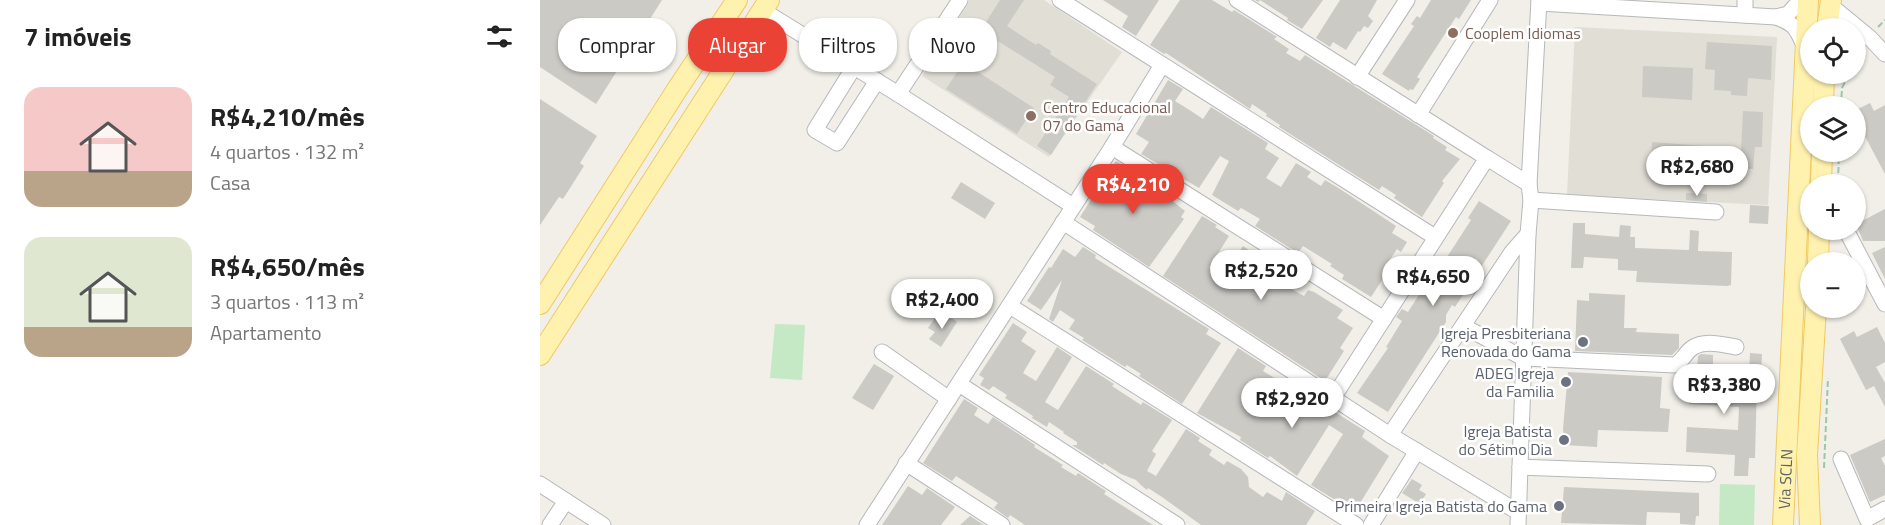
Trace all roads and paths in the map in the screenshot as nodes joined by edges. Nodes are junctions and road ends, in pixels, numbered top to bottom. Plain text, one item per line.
1 (737, 0) edge
2 (960, 0) edge
3 (1060, 0) edge
4 (1237, 0) edge
5 (1407, 0) edge
6 (1490, 0) edge
7 (1801, 0) edge
8 (1808, 0) edge
9 (1539, 2) edge
10 (1830, 3) edge
11 (765, 5) edge
12 (1717, 7) edge
13 (1745, 8) edge
14 (1776, 17) junction
15 (1807, 18) edge
16 (1828, 18) edge
17 (799, 29) edge
18 (1800, 36) edge
19 (1885, 54) edge
20 (1162, 65) junction
21 (851, 72) edge
22 (862, 72) edge
23 (1357, 76) junction
24 (877, 81) junction
25 (1805, 84) edge
26 (678, 88) junction
27 (898, 94) junction
28 (703, 102) junction
29 (1418, 115) junction
30 (647, 136) junction
31 (1112, 147) junction
32 (672, 152) junction
33 (1487, 158) junction
34 (1529, 184) junction
35 (1531, 200) junction
36 (1072, 206) junction
37 (1716, 212) dead end
38 (1063, 222) junction
39 (1528, 234) junction
40 (1435, 237) junction
41 (1853, 240) edge
42 (1804, 252) edge
43 (1880, 280) edge
44 (540, 304) edge
45 (1885, 304) edge
46 (1010, 306) junction
47 (1800, 315) edge
48 (1814, 318) edge
49 (1384, 319) junction
50 (1463, 326) junction
51 (1737, 347) dead end
52 (882, 352) dead end
53 (540, 355) edge
54 (1524, 358) junction
55 (1828, 374) dead end
56 (959, 384) junction
57 (1333, 398) junction
58 (948, 399) junction
59 (1390, 435) junction
60 (1417, 451) junction
61 (1841, 459) dead end
62 (906, 463) junction
63 (1520, 467) junction
64 (1708, 474) dead end
65 (1824, 474) dead end
66 (540, 484) edge
67 (566, 501) junction
68 (1885, 509) edge
69 (1518, 519) edge
70 (1869, 522) edge
71 (550, 525) edge
72 (603, 525) edge
73 (867, 525) edge
74 (1002, 525) edge
75 (1177, 525) edge
76 (1356, 525) edge
77 (1371, 525) edge
78 (1783, 525) edge
79 (1810, 525) edge

1 - 26 main road
2 - 27 street
3 - 20 street
4 - 23 street
5 - 23 street
6 - 29 street
7 - 14 street
8 - 15 main road, Via SCLN
9 - 12 street
9 - 34 street
10 - 16 main road
10 - 19 street
11 - 17 street
11 - 28 main road
12 - 13 street
13 - 14 street
14 - 18 street
20 - 31 street
20 - 40 street
21 - 24 street
22 - 24 street
23 - 29 street
24 - 27 street
25 - 42 main road, Via SCLN
26 - 28 main road
26 - 30 main road
27 - 36 street
28 - 32 main road
29 - 33 street
30 - 32 main road
30 - 44 main road
31 - 36 street
31 - 49 street
32 - 53 main road
33 - 34 street
33 - 40 street
34 - 35 street
35 - 37 street
35 - 39 street
36 - 38 street
38 - 46 street
38 - 57 street
39 - 50 street
39 - 54 street
40 - 49 street
41 - 43 street
43 - 45 street
46 - 56 street
46 - 76 street
47 - 78 main road, Via SCLN
48 - 79 main road, Via SCLN
49 - 57 street
50 - 54 street
50 - 59 street
51 - 54 street
52 - 58 street
54 - 63 street
55 - 65 path
56 - 58 street
56 - 75 street
57 - 59 street
58 - 62 street
59 - 60 street
60 - 69 street
60 - 77 street
61 - 70 street
62 - 73 street
62 - 74 street
63 - 64 street
63 - 69 street
66 - 67 street
67 - 71 street
67 - 72 street
68 - 70 street

